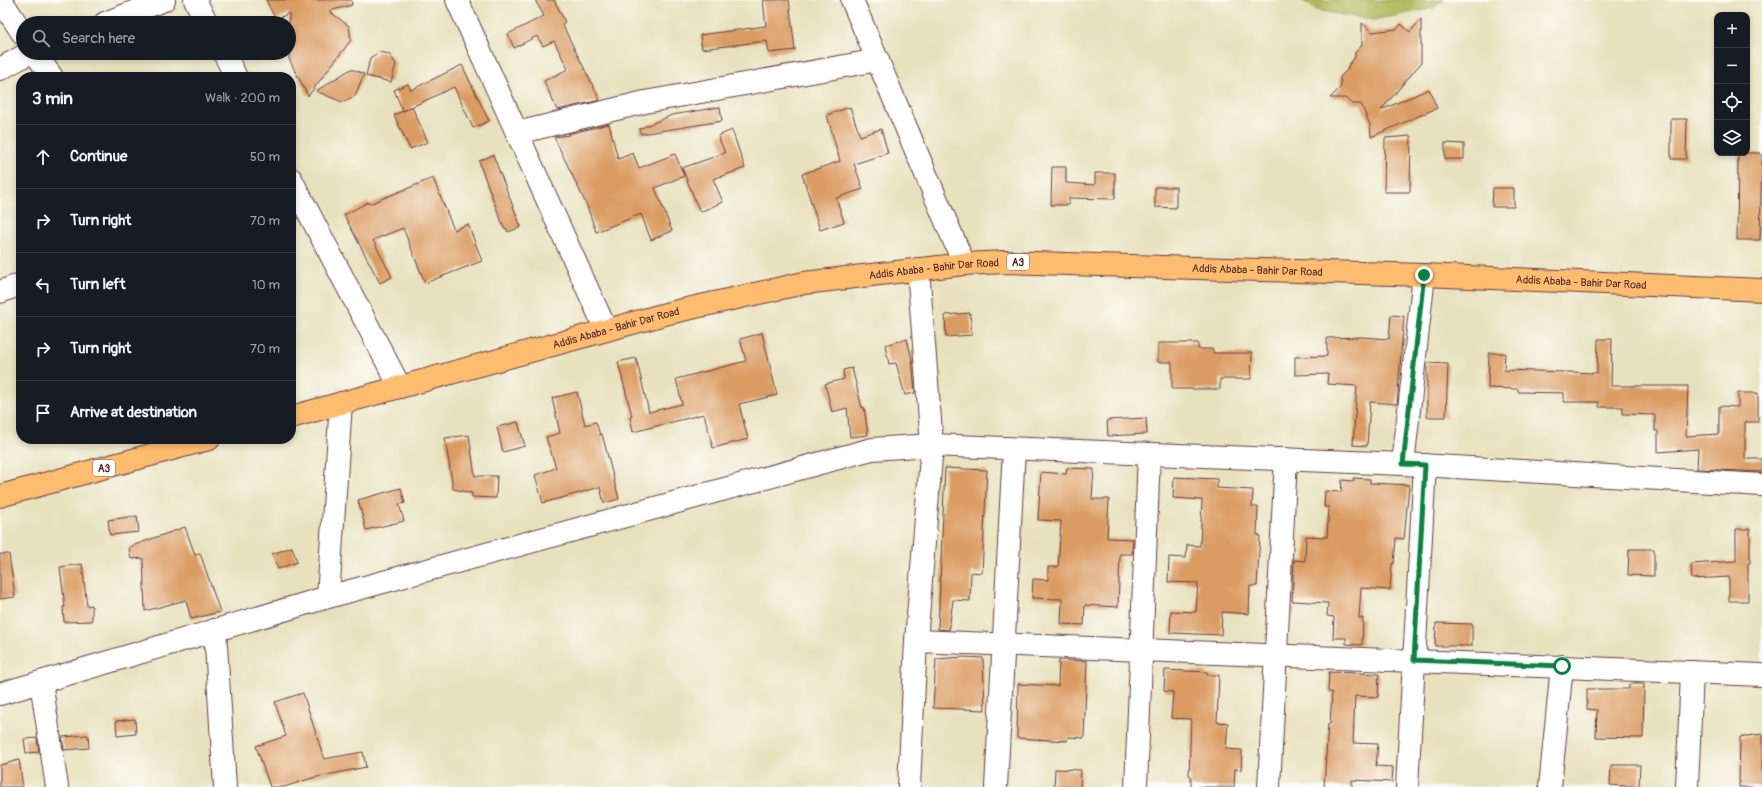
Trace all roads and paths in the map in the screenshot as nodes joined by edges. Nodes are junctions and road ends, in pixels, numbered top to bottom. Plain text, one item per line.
1 (1, 0) edge
2 (164, 0) edge
3 (195, 0) edge
4 (457, 0) edge
5 (852, 0) edge
6 (123, 16) edge
7 (204, 16) edge
8 (16, 23) edge
9 (16, 60) edge
10 (40, 60) edge
11 (228, 60) edge
12 (878, 60) junction
13 (0, 69) edge
14 (48, 72) edge
15 (234, 72) edge
16 (517, 133) junction
17 (296, 196) edge
18 (964, 264) junction
19 (918, 269) junction
20 (1424, 275) junction
21 (1762, 290) edge
22 (606, 330) junction
23 (400, 387) junction
24 (341, 403) junction
25 (296, 416) edge
26 (191, 444) edge
27 (932, 445) junction
28 (1014, 449) junction
29 (1150, 454) junction
30 (1286, 459) junction
31 (1403, 464) junction
32 (1425, 465) junction
33 (1762, 485) edge
34 (0, 496) edge
35 (328, 597) junction
36 (215, 630) junction
37 (916, 640) junction
38 (1004, 644) junction
39 (1142, 650) junction
40 (1276, 655) junction
41 (1414, 660) junction
42 (1562, 666) junction
43 (1692, 672) junction
44 (1762, 674) edge
45 (41, 682) junction
46 (0, 694) edge
47 (57, 787) edge
48 (224, 787) edge
49 (909, 787) edge
50 (996, 787) edge
51 (1136, 787) edge
52 (1268, 787) edge
53 (1407, 787) edge
54 (1550, 787) edge
55 (1687, 787) edge

1 - 8 street
2 - 6 street
3 - 7 street
4 - 16 street
5 - 12 street
9 - 13 street
10 - 14 street
11 - 15 street
12 - 16 street
12 - 18 street
16 - 22 street
17 - 23 street
18 - 19 highway, Addis Ababa - Bahir Dar Road / A3
18 - 20 highway, Addis Ababa - Bahir Dar Road / A3
19 - 22 highway, Addis Ababa - Bahir Dar Road / A3
19 - 27 street
20 - 21 highway, Addis Ababa - Bahir Dar Road / A3
20 - 31 street
22 - 23 highway, Addis Ababa - Bahir Dar Road / A3
23 - 24 highway, Addis Ababa - Bahir Dar Road / A3
24 - 25 highway, Addis Ababa - Bahir Dar Road / A3
24 - 35 street
26 - 34 highway, A3
27 - 28 street
27 - 35 street
27 - 37 street
28 - 29 street
28 - 38 street
29 - 30 street
29 - 39 street
30 - 31 street
30 - 40 street
31 - 32 street
32 - 33 street
32 - 41 street
35 - 36 street
36 - 45 street
36 - 48 street
37 - 38 street
37 - 49 street
38 - 39 street
38 - 50 street
39 - 40 street
39 - 51 street
40 - 41 street
40 - 52 street
41 - 42 street
41 - 53 street
42 - 43 street
42 - 54 street
43 - 44 street
43 - 55 street
45 - 46 street
45 - 47 street

